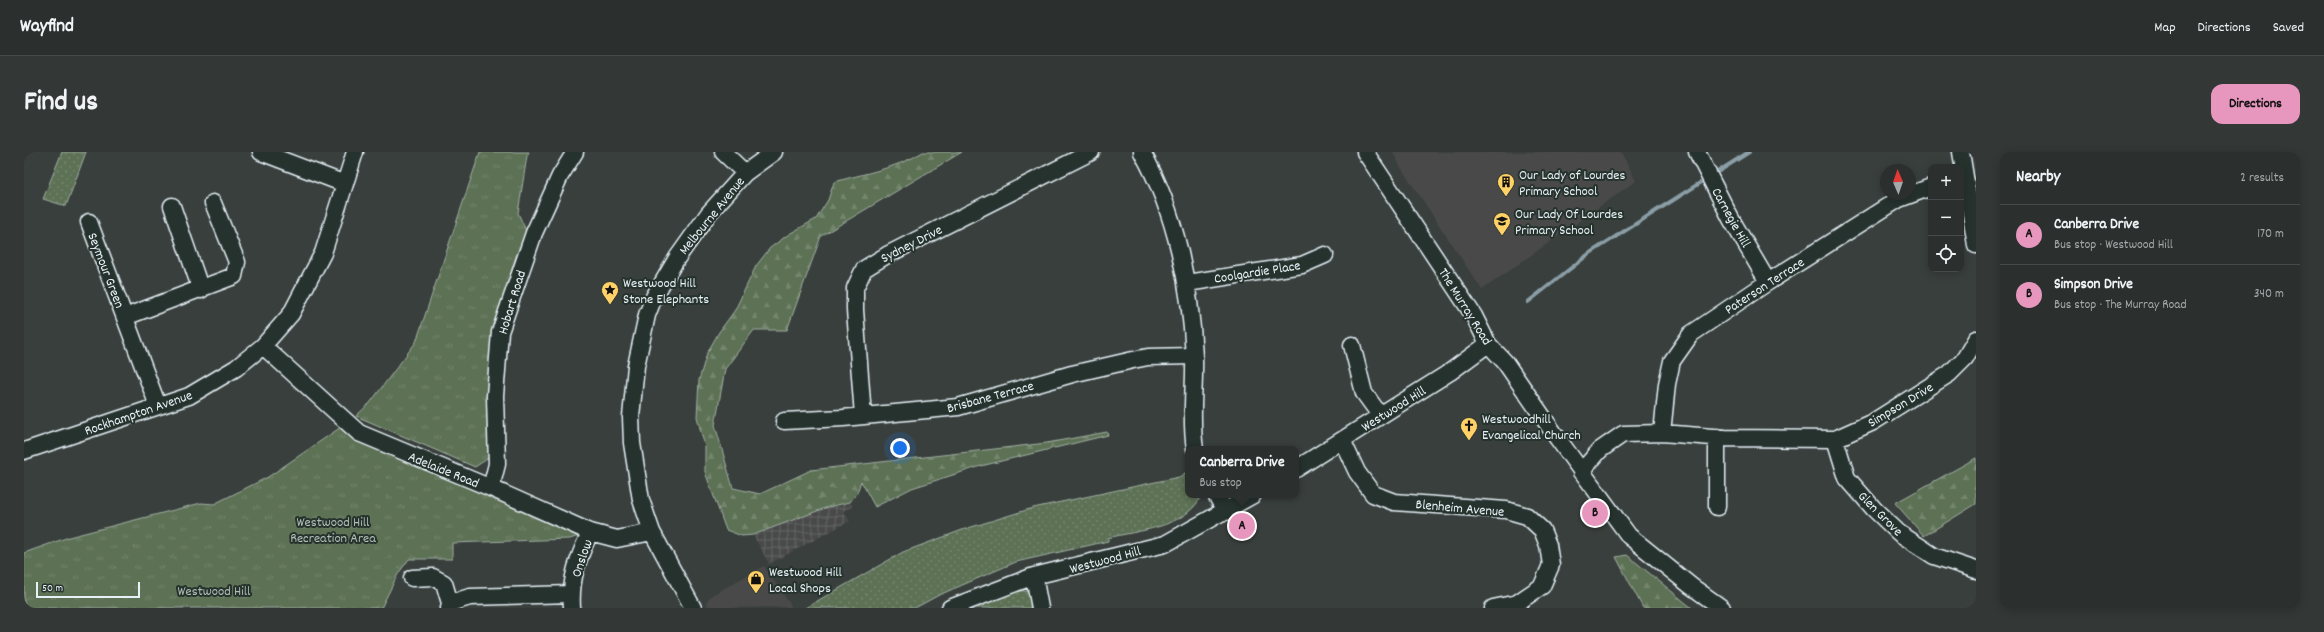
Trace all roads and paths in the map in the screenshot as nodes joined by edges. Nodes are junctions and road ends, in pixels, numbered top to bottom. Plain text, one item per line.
1 (261, 152) edge
2 (355, 152) edge
3 (575, 152) edge
4 (723, 152) edge
5 (774, 152) edge
6 (1091, 152) edge
7 (1142, 152) edge
8 (1365, 152) edge
9 (1698, 152) edge
10 (1961, 152) edge
11 (1962, 164) edge
12 (745, 173) junction
13 (345, 184) junction
14 (1928, 188) edge
15 (1964, 188) edge
16 (213, 203) dead end
17 (172, 206) dead end
18 (89, 222) dead end
19 (1976, 245) edge
20 (1325, 255) dead end
21 (1768, 282) junction
22 (1187, 283) junction
23 (201, 290) junction
24 (125, 317) junction
25 (1976, 339) edge
26 (1488, 344) junction
27 (1352, 345) dead end
28 (263, 346) junction
29 (1194, 356) junction
30 (158, 406) junction
31 (1380, 415) junction
32 (863, 416) junction
33 (784, 421) dead end
34 (1662, 433) junction
35 (1717, 437) junction
36 (1835, 439) junction
37 (1342, 440) junction
38 (1195, 446) edge
39 (24, 451) edge
40 (1299, 467) edge
41 (1581, 472) junction
42 (491, 488) junction
43 (1218, 498) edge
44 (1248, 498) edge
45 (1717, 507) dead end
46 (1226, 512) junction
47 (590, 532) junction
48 (652, 532) junction
49 (1976, 570) edge
50 (1034, 576) junction
51 (412, 578) dead end
52 (571, 601) edge
53 (449, 606) edge
54 (693, 608) edge
55 (950, 608) edge
56 (1040, 608) edge
57 (1495, 608) edge
58 (1722, 608) edge

1 - 13 street
2 - 13 street, Rockhampton Avenue
3 - 42 street, Hobart Road
4 - 12 street
5 - 12 street, Melbourne Avenue
6 - 32 street, Sydney Drive
7 - 22 street
8 - 26 street, The Murray Road
9 - 21 street, Carnegie Hill
10 - 11 street
12 - 48 street, Melbourne Avenue
13 - 28 street, Rockhampton Avenue
14 - 21 street, Paterson Terrace
15 - 19 street
16 - 23 street, Seymour Green
17 - 23 street
18 - 24 street, Seymour Green
20 - 22 street, Coolgardie Place
21 - 34 street, Paterson Terrace
22 - 29 street
23 - 24 street, Seymour Green
24 - 30 street, Seymour Green
25 - 36 street, Simpson Drive
26 - 31 street, Westwood Hill
26 - 41 street, The Murray Road
27 - 31 street
28 - 30 street, Rockhampton Avenue
28 - 42 street, Adelaide Road
29 - 32 street, Brisbane Terrace
29 - 38 street
30 - 39 street, Rockhampton Avenue
31 - 37 street, Westwood Hill
32 - 33 street, Brisbane Terrace
34 - 35 street, Simpson Drive
34 - 41 street, Simpson Drive
35 - 36 street, Simpson Drive
35 - 45 street
36 - 49 street, Glen Grove
37 - 40 street, Westwood Hill
37 - 57 street, Blenheim Avenue
41 - 58 street, The Murray Road
42 - 47 street, Adelaide Road
43 - 46 street
44 - 46 street, Westwood Hill
46 - 50 street, Westwood Hill
47 - 48 street, Adelaide Road
47 - 52 street, Onslow
48 - 54 street, Melbourne Avenue
50 - 55 street, Westwood Hill
50 - 56 street
51 - 53 street
52 - 53 street

